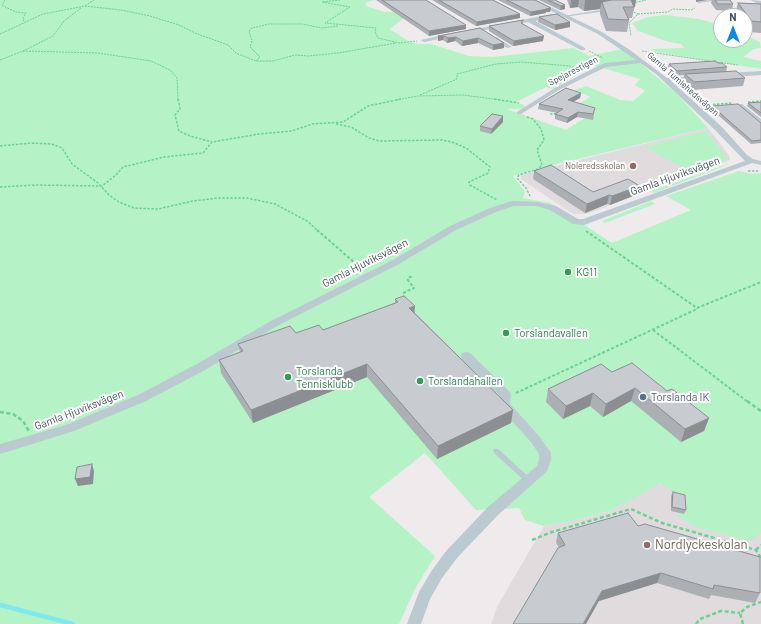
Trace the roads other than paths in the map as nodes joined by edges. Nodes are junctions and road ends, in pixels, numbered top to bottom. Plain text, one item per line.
1 (532, 0) edge
2 (719, 0) edge
3 (754, 0) edge
4 (698, 2) dead end
5 (761, 3) edge
6 (606, 10) edge
7 (562, 15) junction
8 (522, 16) dead end
9 (530, 20) junction
10 (465, 24) edge
11 (478, 30) junction
12 (424, 40) road end
13 (509, 47) dead end
14 (582, 49) road end
15 (641, 61) junction
16 (761, 73) edge
17 (717, 76) edge
18 (702, 77) edge
19 (665, 80) junction
20 (738, 104) edge
21 (519, 113) road end
22 (761, 123) edge
23 (751, 161) junction
24 (761, 163) edge
25 (466, 356) dead end
26 (0, 448) edge
27 (496, 451) dead end
28 (529, 481) junction
29 (414, 624) edge

1 - 7 street, Gamla Tumlehedsvägen
2 - 4 lane
3 - 5 street
6 - 7 lane
7 - 9 street
7 - 15 street, Gamla Tumlehedsvägen
8 - 9 street
9 - 11 street
9 - 14 street
10 - 11 street
11 - 12 street
11 - 13 street
15 - 19 street, Gamla Tumlehedsvägen
15 - 21 street, Spejarestigen
16 - 17 street
18 - 19 street
19 - 23 street, Gamla Tumlehedsvägen
20 - 22 street
23 - 24 street, Gamla Tumlehedsvägen
23 - 26 street, Gamla Hjuviksvägen
25 - 28 street
27 - 28 lane
28 - 29 street

